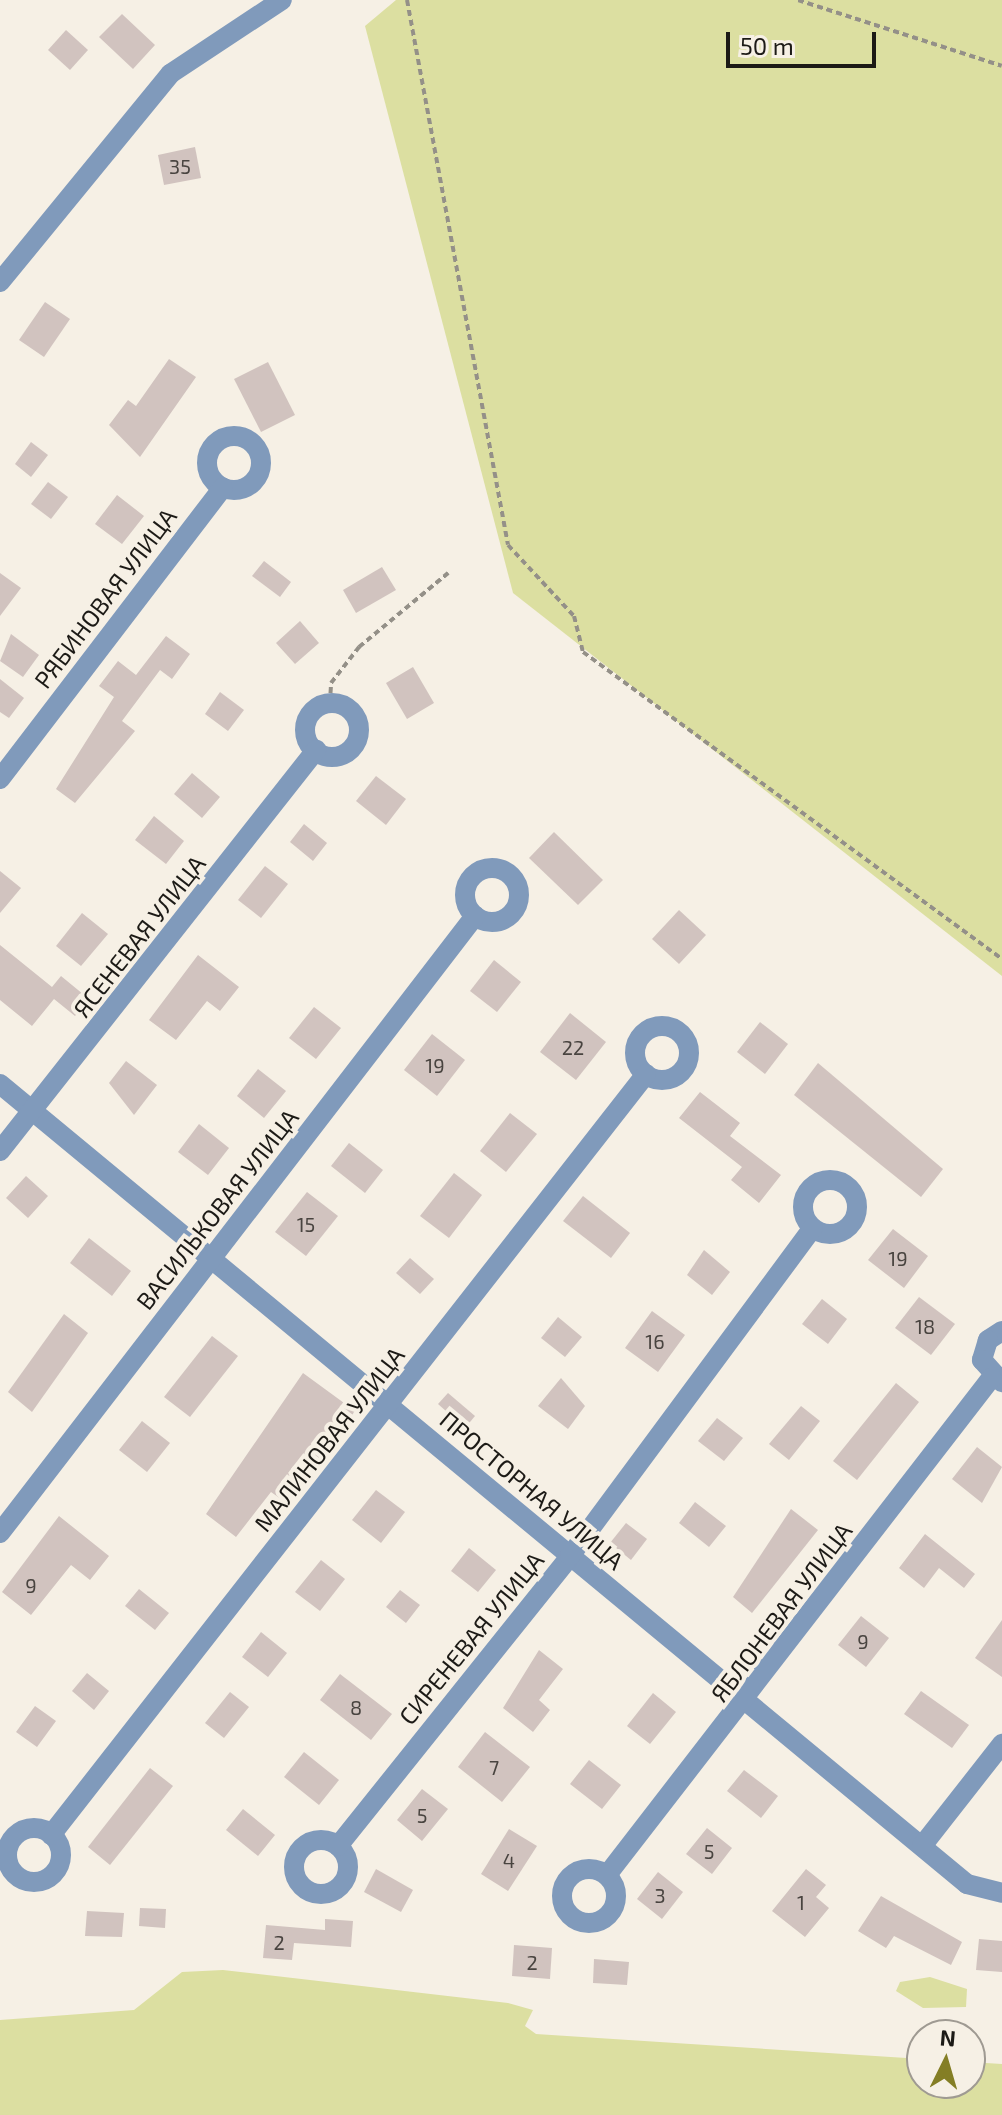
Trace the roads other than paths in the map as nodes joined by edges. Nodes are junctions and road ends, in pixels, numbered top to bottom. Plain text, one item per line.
1 (282, 0) edge
2 (0, 282) edge
3 (223, 487) dead end
4 (316, 750) junction
5 (0, 779) edge
6 (475, 916) dead end
7 (646, 1074) dead end
8 (0, 1084) edge
9 (35, 1113) junction
10 (0, 1151) edge
11 (813, 1228) dead end
12 (212, 1259) junction
13 (1002, 1331) edge
14 (997, 1380) edge
15 (389, 1405) junction
16 (0, 1533) edge
17 (570, 1556) junction
18 (747, 1702) junction
19 (1002, 1744) edge
20 (51, 1835) dead end
21 (338, 1846) dead end
22 (922, 1846) junction
23 (607, 1875) dead end
24 (1002, 1893) edge

1 - 2 street
3 - 5 street, РЯБИНОВАЯ УЛИЦА
4 - 4 street
4 - 9 street, ЯСЕНЕВАЯ УЛИЦА
6 - 12 street, ВАСИЛЬКОВАЯ УЛИЦА
7 - 15 street, МАЛИНОВАЯ УЛИЦА
8 - 9 street, ПРОСТОРНАЯ УЛИЦА
9 - 10 street, ЯСЕНЕВАЯ УЛИЦА
9 - 12 street, ПРОСТОРНАЯ УЛИЦА
11 - 17 street, СИРЕНЕВАЯ УЛИЦА
12 - 15 street, ПРОСТОРНАЯ УЛИЦА
12 - 16 street, ВАСИЛЬКОВАЯ УЛИЦА
13 - 14 street
14 - 18 street, ЯБЛОНЕВАЯ УЛИЦА
15 - 17 street, ПРОСТОРНАЯ УЛИЦА
15 - 20 street, МАЛИНОВАЯ УЛИЦА
17 - 18 street, ПРОСТОРНАЯ УЛИЦА
17 - 21 street, СИРЕНЕВАЯ УЛИЦА
18 - 22 street, ПРОСТОРНАЯ УЛИЦА
18 - 23 street, ЯБЛОНЕВАЯ УЛИЦА
19 - 22 street
22 - 24 street, ПРОСТОРНАЯ УЛИЦА

